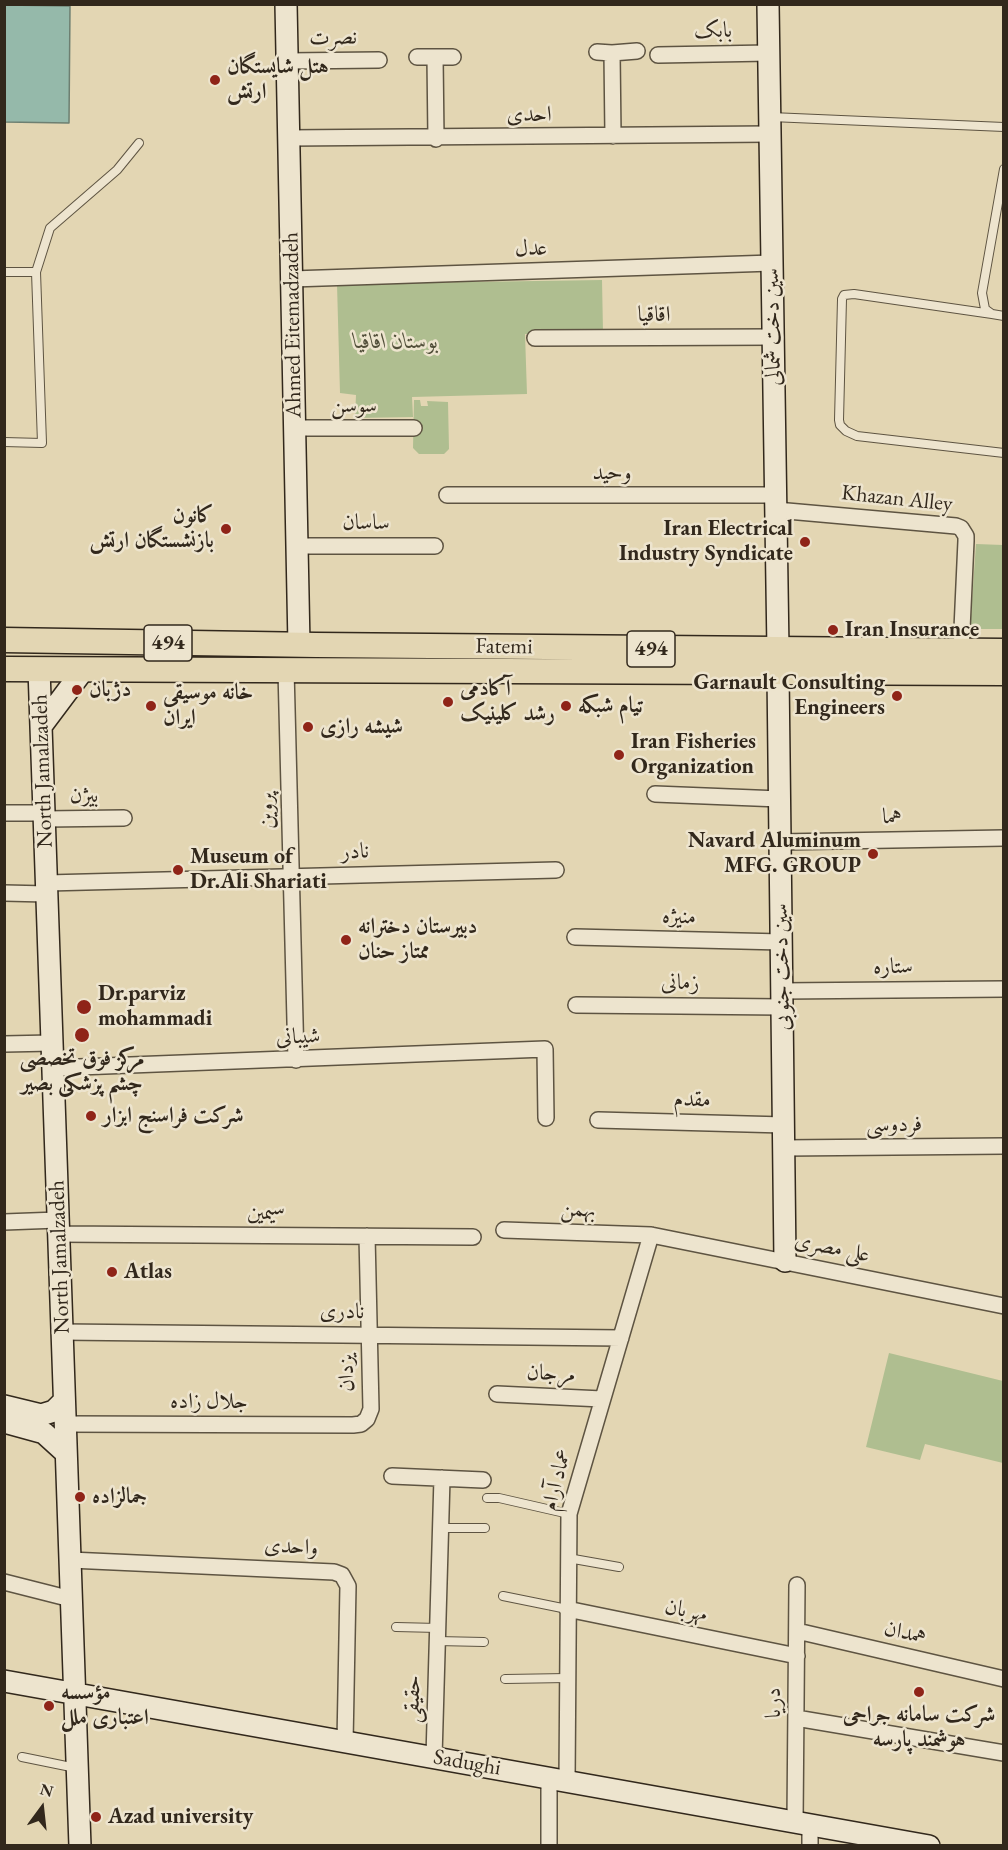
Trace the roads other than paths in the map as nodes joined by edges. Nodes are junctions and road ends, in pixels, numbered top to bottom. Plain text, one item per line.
1 (286, 4) edge
2 (768, 4) edge
3 (638, 51) dead end
4 (769, 53) junction
5 (658, 55) dead end
6 (417, 57) dead end
7 (435, 57) junction
8 (453, 57) dead end
9 (379, 60) dead end
10 (288, 61) junction
11 (770, 126) junction
12 (1004, 127) edge
13 (613, 136) junction
14 (289, 138) junction
15 (436, 139) junction
16 (139, 143) dead end
17 (1004, 169) edge
18 (772, 263) junction
19 (4, 272) edge
20 (36, 272) junction
21 (292, 279) junction
22 (992, 314) junction
23 (1004, 316) edge
24 (773, 337) junction
25 (535, 338) dead end
26 (295, 428) junction
27 (414, 428) dead end
28 (4, 442) edge
29 (1004, 453) edge
30 (447, 495) dead end
31 (776, 502) junction
32 (297, 546) junction
33 (435, 546) dead end
34 (4, 640) edge
35 (38, 640) junction
36 (299, 645) junction
37 (961, 651) junction
38 (1004, 651) edge
39 (778, 661) junction
40 (4, 669) edge
41 (39, 669) junction
42 (84, 669) junction
43 (292, 670) junction
44 (1004, 673) edge
45 (42, 724) junction
46 (655, 794) dead end
47 (780, 799) junction
48 (4, 813) edge
49 (45, 816) junction
50 (124, 818) dead end
51 (1004, 838) edge
52 (780, 842) junction
53 (556, 870) dead end
54 (291, 877) junction
55 (47, 888) junction
56 (4, 893) edge
57 (575, 937) dead end
58 (782, 942) junction
59 (1004, 989) edge
60 (782, 999) junction
61 (576, 1005) dead end
62 (52, 1043) junction
63 (4, 1044) edge
64 (296, 1060) junction
65 (53, 1068) junction
66 (546, 1118) dead end
67 (598, 1120) dead end
68 (784, 1125) junction
69 (1004, 1146) edge
70 (784, 1148) junction
71 (4, 1222) edge
72 (59, 1227) junction
73 (504, 1230) dead end
74 (651, 1235) junction
75 (367, 1236) junction
76 (473, 1237) dead end
77 (786, 1261) junction
78 (1004, 1306) edge
79 (62, 1332) junction
80 (369, 1335) junction
81 (621, 1338) junction
82 (497, 1394) dead end
83 (602, 1399) junction
84 (64, 1401) junction
85 (4, 1406) edge
86 (4, 1422) edge
87 (65, 1424) junction
88 (352, 1425) joint
89 (66, 1453) junction
90 (392, 1476) dead end
91 (442, 1478) junction
92 (483, 1480) dead end
93 (487, 1498) dead end
94 (569, 1514) junction
95 (440, 1528) junction
96 (485, 1528) dead end
97 (568, 1558) junction
98 (70, 1560) junction
99 (619, 1567) dead end
100 (4, 1582) edge
101 (797, 1585) dead end
102 (503, 1596) dead end
103 (71, 1599) junction
104 (567, 1609) junction
105 (396, 1627) dead end
106 (797, 1631) junction
107 (437, 1635) junction
108 (484, 1641) dead end
109 (797, 1656) junction
110 (567, 1678) junction
111 (505, 1679) dead end
112 (1004, 1679) edge
113 (4, 1681) edge
114 (75, 1694) junction
115 (796, 1718) junction
116 (345, 1742) junction
117 (1004, 1753) edge
118 (22, 1756) dead end
119 (434, 1757) junction
120 (77, 1768) junction
121 (558, 1780) junction
122 (805, 1831) edge
123 (84, 1845) edge
124 (549, 1845) edge
125 (929, 1845) edge

1 - 10 street, Ahmed Eitemadzadeh
2 - 4 street, سین دخت شمالی
3 - 13 street
4 - 5 street, بابک
4 - 11 street, سین دخت شمالی
6 - 7 street
7 - 8 street
7 - 15 street
9 - 10 street, نصرت
10 - 14 street, Ahmed Eitemadzadeh
11 - 12 lane
11 - 13 street, احدی
11 - 18 street, سین دخت شمالی
13 - 15 street, احدی
14 - 15 street, احدی
14 - 21 street, Ahmed Eitemadzadeh
16 - 20 lane
17 - 22 lane
18 - 21 street, عدل
18 - 24 street, سین دخت شمالی
19 - 20 lane
20 - 28 lane
21 - 26 street, Ahmed Eitemadzadeh
22 - 23 lane
22 - 29 lane
24 - 25 street, اقاقیا
24 - 31 street, سین دخت شمالی
26 - 27 street, سوسن
26 - 32 street, Ahmed Eitemadzadeh
30 - 31 street, وحید
31 - 37 street, Khazan Alley
31 - 39 street, سین دخت شمالی
32 - 33 street, ساسان
32 - 36 street, Ahmed Eitemadzadeh
34 - 35 main road, Fatemi / 494
35 - 36 main road, Fatemi / 494
35 - 41 main road
36 - 39 main road, Fatemi / 494
36 - 43 main road
37 - 38 main road, Fatemi / 494
37 - 39 main road, Fatemi / 494
39 - 43 main road, Fatemi / 494
39 - 44 main road, Fatemi / 494
39 - 47 street, سین دخت جنوبی
40 - 41 main road, Fatemi / 494
41 - 42 main road, Fatemi / 494
41 - 45 street, North Jamalzadeh
42 - 43 main road, Fatemi / 494
42 - 45 street
43 - 54 street, پروین
45 - 49 street, North Jamalzadeh
46 - 47 street
47 - 52 street, سین دخت جنوبی
48 - 49 street, بیژن
49 - 50 street, بیژن
49 - 55 street, North Jamalzadeh
51 - 52 street, هما
52 - 58 street, سین دخت جنوبی
53 - 54 street, نادر
54 - 55 street, نادر
54 - 64 street, پروین
55 - 56 street, نادر
55 - 62 street, North Jamalzadeh
57 - 58 street, منیژه
58 - 60 street, سین دخت جنوبی
59 - 60 street, ستاره
60 - 61 street, زمانی
60 - 68 street, سین دخت جنوبی
62 - 63 street
62 - 65 street, North Jamalzadeh
64 - 65 street, شیبانی
64 - 66 street, شیبانی
65 - 72 street, North Jamalzadeh
67 - 68 street, مقدم
68 - 70 street, سین دخت جنوبی
69 - 70 street, فردوسی
70 - 77 street, سین دخت جنوبی
71 - 72 street, سیمین
72 - 75 street, سیمین
72 - 79 street, North Jamalzadeh
73 - 74 street, بهمن
74 - 77 street, علی مصری
74 - 81 street, عماد آرام
75 - 76 street, سیمین
75 - 80 street, یزدان
77 - 78 street, علی مصری
79 - 80 street, نادری
79 - 84 street, North Jamalzadeh
80 - 81 street, نادری
80 - 88 street, یزدان
81 - 83 street, عماد آرام
82 - 83 street, مرجان
83 - 94 street, عماد آرام
84 - 85 street
84 - 87 street, North Jamalzadeh
86 - 89 street
87 - 88 street, جلال زاده
87 - 89 street, North Jamalzadeh
89 - 98 street, North Jamalzadeh
90 - 91 street
91 - 92 street
91 - 95 street, حقیقی
93 - 94 lane
94 - 97 street, عماد آرام
95 - 96 lane
95 - 107 street, حقیقی
97 - 99 lane
97 - 104 street, عماد آرام
98 - 103 street, North Jamalzadeh
98 - 116 street, واحدی
100 - 103 street
101 - 106 street, دریا
102 - 104 lane
103 - 114 street, North Jamalzadeh
104 - 109 street, مهربان
104 - 110 street, عماد آرام
105 - 107 lane
106 - 109 street, دریا
106 - 112 street, همدان
107 - 108 lane
107 - 119 street, حقیقی
109 - 115 street, دریا
110 - 111 lane
110 - 121 street, عماد آرام
113 - 114 street, Sadughi
114 - 116 street, Sadughi
114 - 120 street, North Jamalzadeh
115 - 117 street
115 - 122 street, دریا
116 - 119 street, Sadughi
118 - 120 lane
119 - 121 street, Sadughi
120 - 123 street, North Jamalzadeh
121 - 122 street, Sadughi
121 - 124 street, عماد آرام
122 - 125 street, Sadughi

